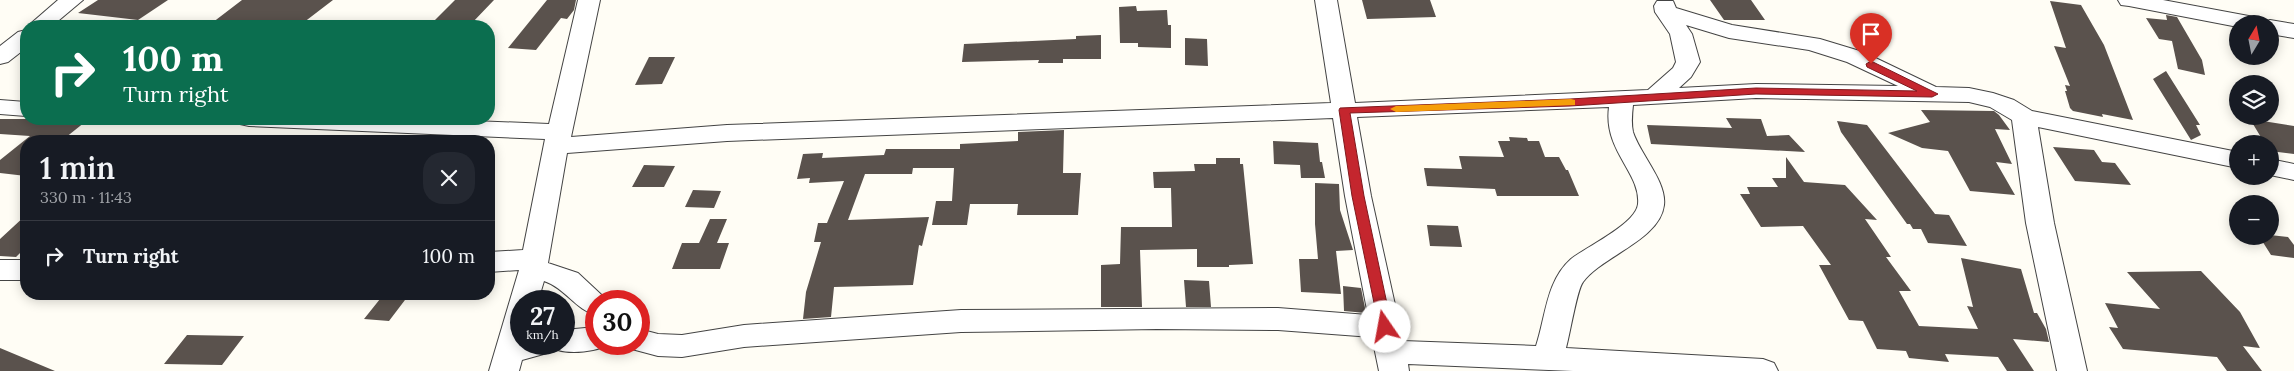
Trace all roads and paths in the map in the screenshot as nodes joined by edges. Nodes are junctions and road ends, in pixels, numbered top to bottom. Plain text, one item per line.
1 (72, 0) edge
2 (589, 0) edge
3 (1326, 0) edge
4 (2129, 0) edge
5 (1665, 6) edge
6 (2229, 19) edge
7 (47, 20) edge
8 (20, 41) edge
9 (0, 57) edge
10 (1932, 94) junction
11 (1656, 96) junction
12 (1622, 98) junction
13 (0, 107) edge
14 (20, 109) edge
15 (1344, 110) junction
16 (2024, 117) junction
17 (299, 125) edge
18 (354, 125) edge
19 (308, 135) edge
20 (558, 139) junction
21 (2229, 158) edge
22 (2279, 169) edge
23 (2294, 172) edge
24 (495, 257) edge
25 (534, 264) junction
26 (0, 270) edge
27 (20, 270) edge
28 (527, 290) edge
29 (585, 293) edge
30 (650, 343) edge
31 (510, 347) edge
32 (1390, 350) edge
33 (520, 355) edge
34 (1547, 358) junction
35 (506, 361) edge
36 (1763, 371) edge
37 (2072, 371) edge

1 - 7 street
2 - 20 street
3 - 15 street
4 - 6 street
5 - 10 street
5 - 11 street
8 - 9 street
10 - 11 street
10 - 16 street
11 - 12 street
12 - 15 street
12 - 34 street
13 - 14 street
15 - 20 street
15 - 32 street
16 - 21 street
16 - 37 street
17 - 19 street
18 - 20 street
20 - 25 street
22 - 23 street
24 - 25 street
25 - 28 street
25 - 29 street
26 - 27 street
30 - 32 street
31 - 35 street
32 - 34 street
33 - 35 street
34 - 36 street

